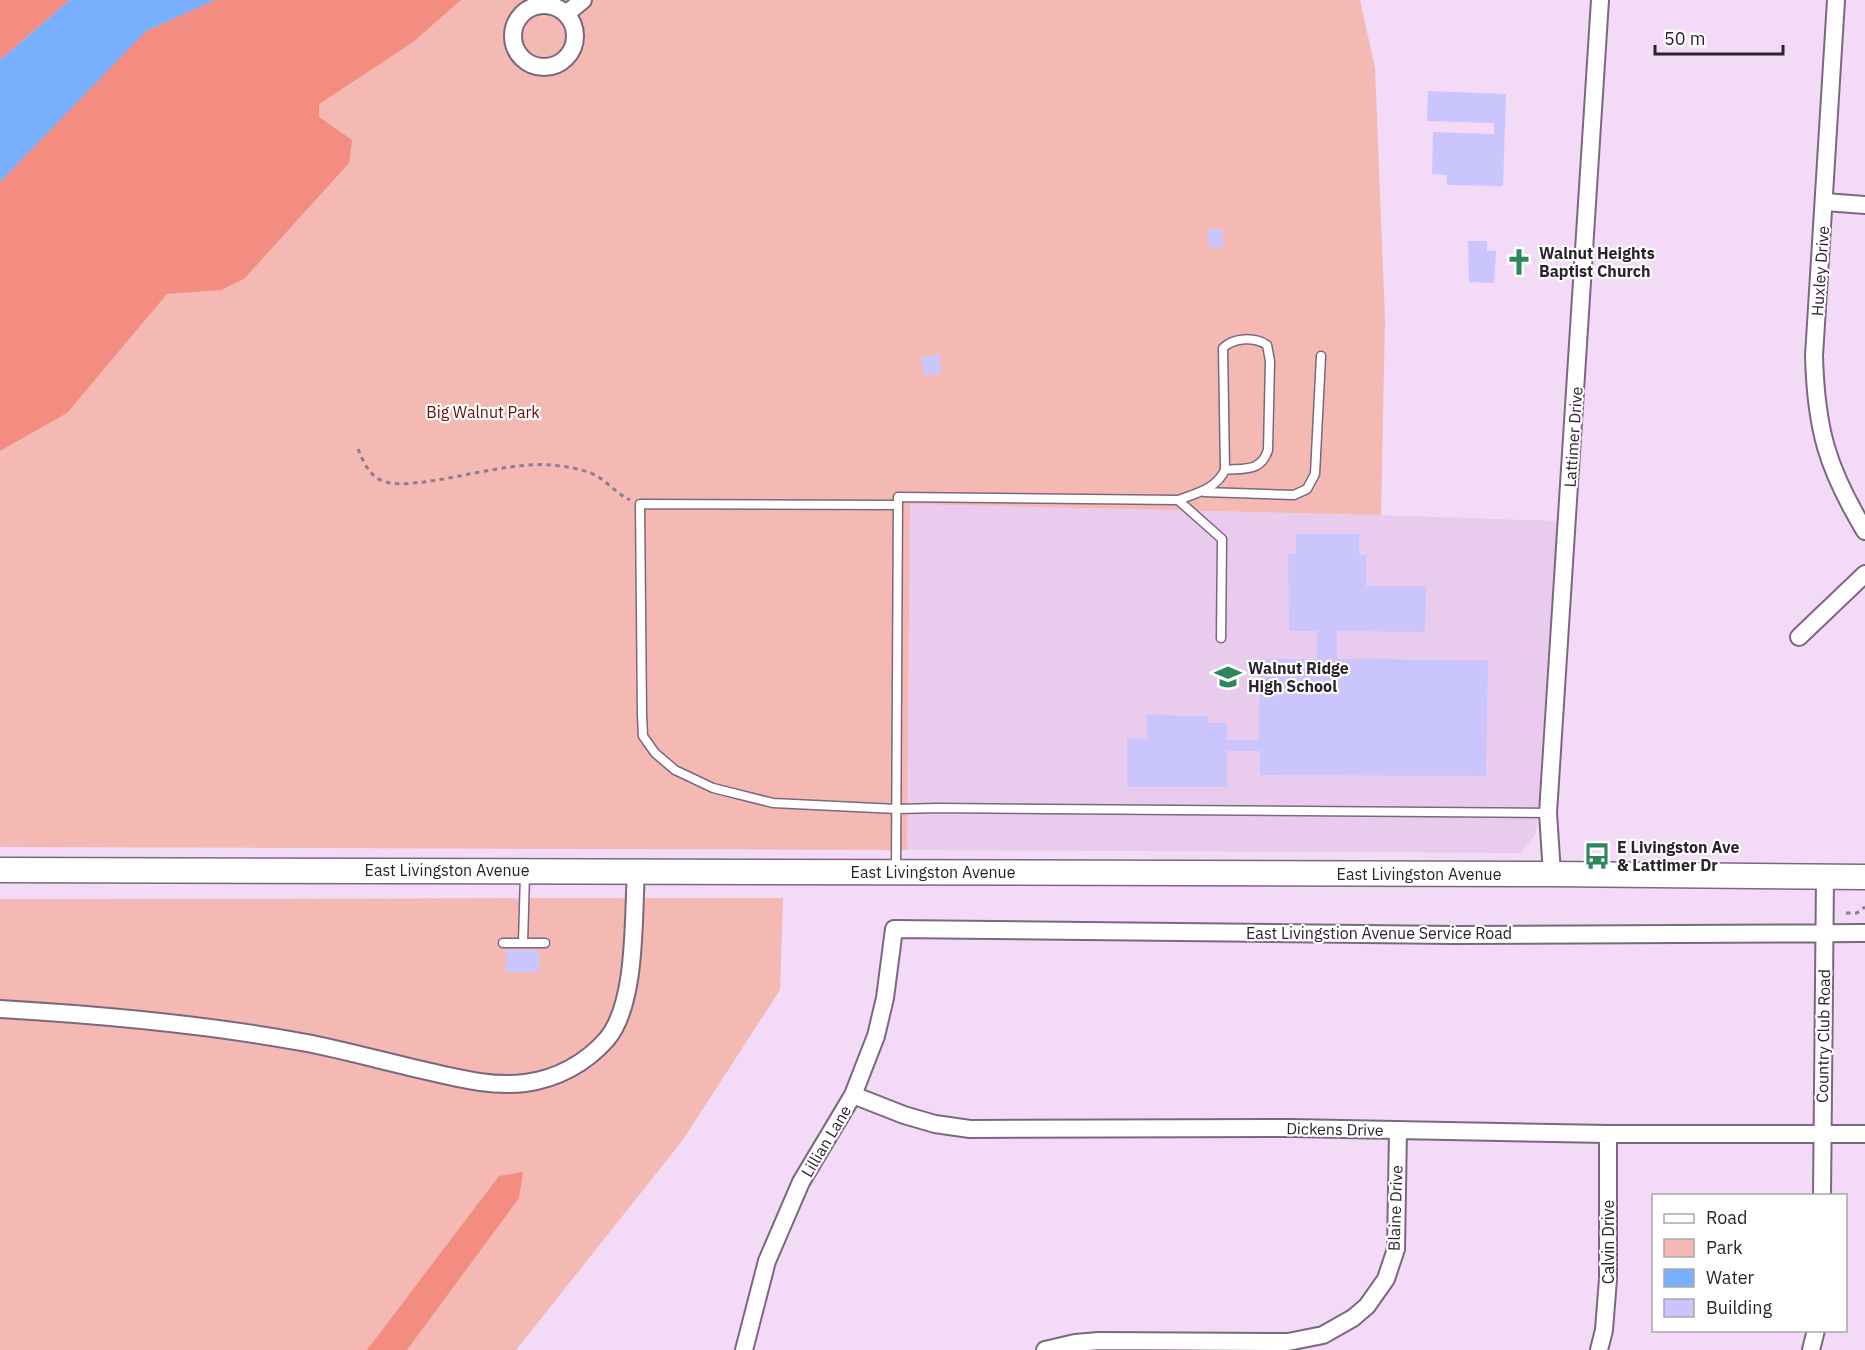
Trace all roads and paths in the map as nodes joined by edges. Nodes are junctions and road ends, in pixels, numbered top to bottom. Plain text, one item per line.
1 (583, 0) edge
2 (1600, 0) edge
3 (1836, 0) edge
4 (566, 14) dead end
5 (1825, 202) junction
6 (1865, 205) edge
7 (1321, 356) dead end
8 (358, 449) dead end
9 (1225, 470) junction
10 (1198, 492) junction
11 (1178, 500) junction
12 (640, 504) junction
13 (898, 505) junction
14 (1865, 531) edge
15 (1865, 574) edge
16 (1799, 637) dead end
17 (1221, 638) dead end
18 (897, 809) junction
19 (1548, 813) junction
20 (0, 870) edge
21 (525, 871) junction
22 (636, 871) junction
23 (896, 872) junction
24 (1552, 874) junction
25 (1825, 877) junction
26 (1865, 877) edge
27 (1865, 907) edge
28 (1846, 913) dead end
29 (894, 929) joint
30 (1824, 933) junction
31 (1865, 933) edge
32 (503, 943) dead end
33 (523, 943) junction
34 (545, 943) dead end
35 (0, 1009) edge
36 (853, 1095) junction
37 (1398, 1130) junction
38 (1608, 1134) junction
39 (1865, 1134) edge
40 (1822, 1135) junction
41 (1822, 1194) edge
42 (1816, 1332) edge
43 (744, 1350) edge
44 (1045, 1350) edge
45 (1599, 1350) edge
46 (1811, 1350) edge

1 - 4 street
2 - 19 street, Lattimer Drive
3 - 5 street, Huxley Drive
5 - 6 street
5 - 14 street, Huxley Drive
7 - 10 lane
8 - 12 path
9 - 9 lane
9 - 10 lane
10 - 11 lane
11 - 13 lane
11 - 17 lane
12 - 13 lane
12 - 18 lane
13 - 18 lane
15 - 16 street
18 - 19 lane
18 - 23 lane
19 - 24 street, Lattimer Drive
20 - 21 main road, East Livingston Avenue
21 - 22 main road, East Livingston Avenue
21 - 33 lane
22 - 23 main road, East Livingston Avenue
22 - 35 street
23 - 24 main road, East Livingston Avenue
24 - 25 main road, East Livingston Avenue
25 - 26 main road, East Livingston Avenue
25 - 30 street, Country Club Road
27 - 28 path
29 - 30 street, East Livingstion Avenue Service Road
29 - 36 street, Lillian Lane
30 - 31 street, East Livingstion Avenue Service Road
30 - 40 street, Country Club Road
32 - 33 lane
33 - 34 lane
36 - 37 street, Dickens Drive
36 - 43 street, Lillian Lane
37 - 38 street, Dickens Drive
37 - 44 street, Blaine Drive
38 - 40 street, Dickens Drive
38 - 45 street, Calvin Drive
39 - 40 street, Dickens Drive
40 - 41 street, Country Club Road
42 - 46 street

